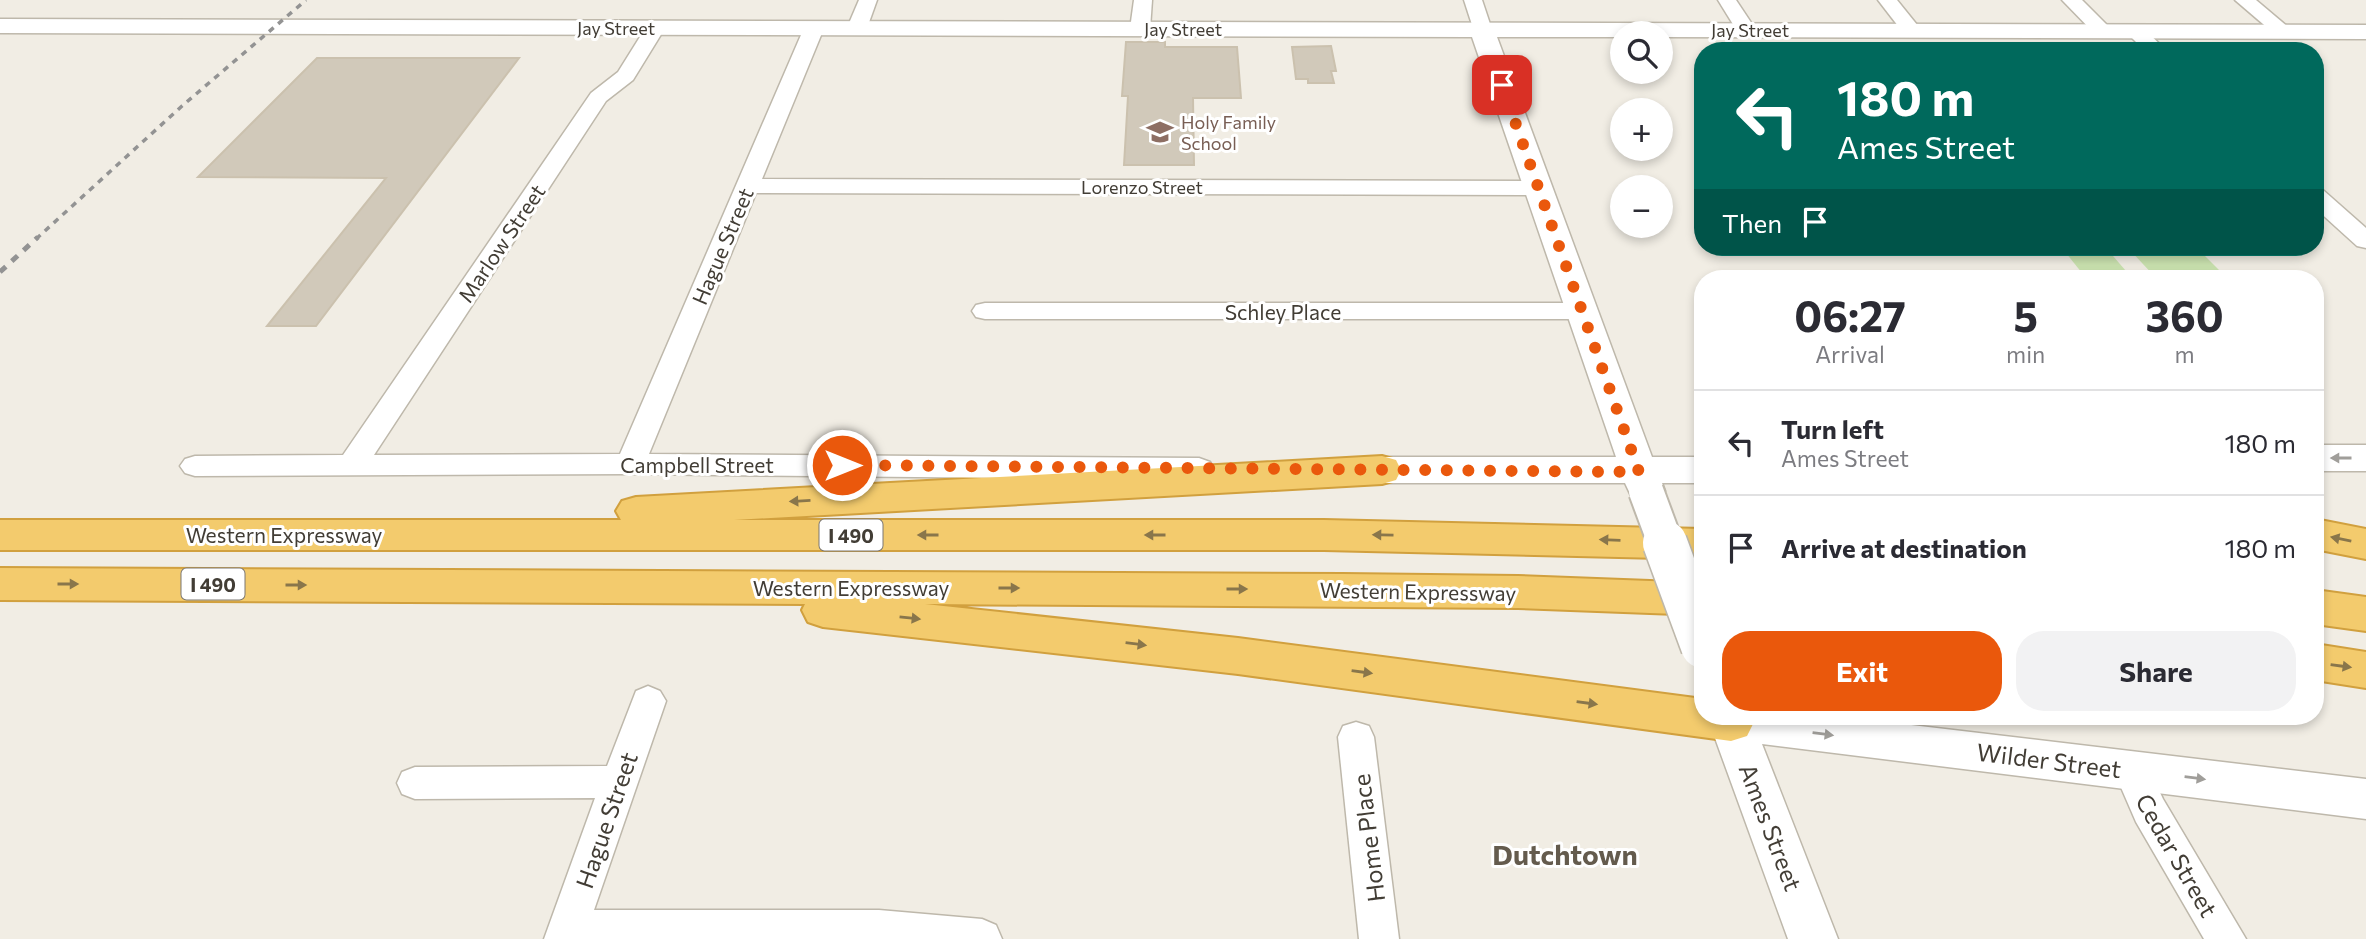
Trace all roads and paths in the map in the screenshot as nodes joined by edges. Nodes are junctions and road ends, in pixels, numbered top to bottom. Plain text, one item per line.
1 (868, 0) edge
2 (1143, 0) edge
3 (1473, 0) edge
4 (1727, 0) edge
5 (1886, 0) edge
6 (2071, 0) edge
7 (2244, 0) edge
8 (0, 26) edge
9 (656, 28) junction
10 (814, 28) junction
11 (857, 28) junction
12 (1140, 29) junction
13 (1482, 30) junction
14 (1746, 30) junction
15 (1912, 31) junction
16 (2103, 31) junction
17 (2135, 31) junction
18 (2284, 32) junction
19 (2366, 32) edge
20 (2147, 42) edge
21 (747, 186) junction
22 (1538, 188) junction
23 (2324, 203) edge
24 (2366, 241) edge
25 (985, 311) dead end
26 (1580, 311) junction
27 (2324, 458) edge
28 (2366, 458) edge
29 (630, 464) junction
30 (352, 465) junction
31 (195, 466) dead end
32 (1382, 470) junction
33 (1694, 472) edge
34 (1643, 481) junction
35 (168, 534) junction
36 (0, 535) edge
37 (2324, 536) edge
38 (1694, 544) edge
39 (2366, 544) edge
40 (0, 584) edge
41 (427, 585) junction
42 (1694, 599) edge
43 (2324, 608) edge
44 (2366, 614) edge
45 (1694, 621) edge
46 (2324, 663) edge
47 (2366, 670) edge
48 (648, 701) dead end
49 (1694, 714) edge
50 (1732, 725) edge
51 (1778, 725) edge
52 (1356, 737) dead end
53 (2130, 769) junction
54 (619, 782) junction
55 (415, 783) dead end
56 (2366, 799) edge
57 (566, 934) edge
58 (982, 939) edge
59 (1379, 939) edge
60 (1813, 939) edge
61 (2226, 939) edge

1 - 11 street
2 - 12 street
3 - 13 street
4 - 14 street
5 - 15 street
6 - 16 street
7 - 18 street
8 - 9 street, Jay Street
9 - 10 street, Jay Street
9 - 30 street, Marlow Street
10 - 11 street, Jay Street
10 - 21 street, Hague Street
11 - 12 street, Jay Street
12 - 13 street, Jay Street
13 - 14 street, Jay Street
13 - 22 street
14 - 15 street, Jay Street
15 - 16 street, Jay Street
16 - 17 street, Jay Street
17 - 18 street, Jay Street
17 - 20 street
18 - 19 street, Jay Street
21 - 22 street, Lorenzo Street
21 - 29 street, Hague Street
22 - 26 street
23 - 24 street
25 - 26 street, Schley Place
26 - 34 street
28 -> 27 street
29 - 30 street, Campbell Street
29 - 32 street, Campbell Street
30 - 31 street, Campbell Street
32 - 34 street, Campbell Street
32 -> 35 highway
33 - 34 street, Campbell Street
34 - 45 street, bridge
35 - 36 highway, Western Expressway / I 490
38 -> 35 highway, Western Expressway / I 490
39 -> 37 highway
40 -> 41 highway, Western Expressway / I 490
41 -> 42 highway, Western Expressway / I 490
41 -> 49 highway
43 - 44 highway
46 -> 47 highway
48 - 54 street, Hague Street
50 - 60 street, Ames Street
51 -> 53 street, Wilder Street
52 - 59 street, Home Place
53 -> 56 street, Wilder Street
53 - 61 street, Cedar Street
54 - 55 street
54 - 57 street, Hague Street
57 - 58 street

